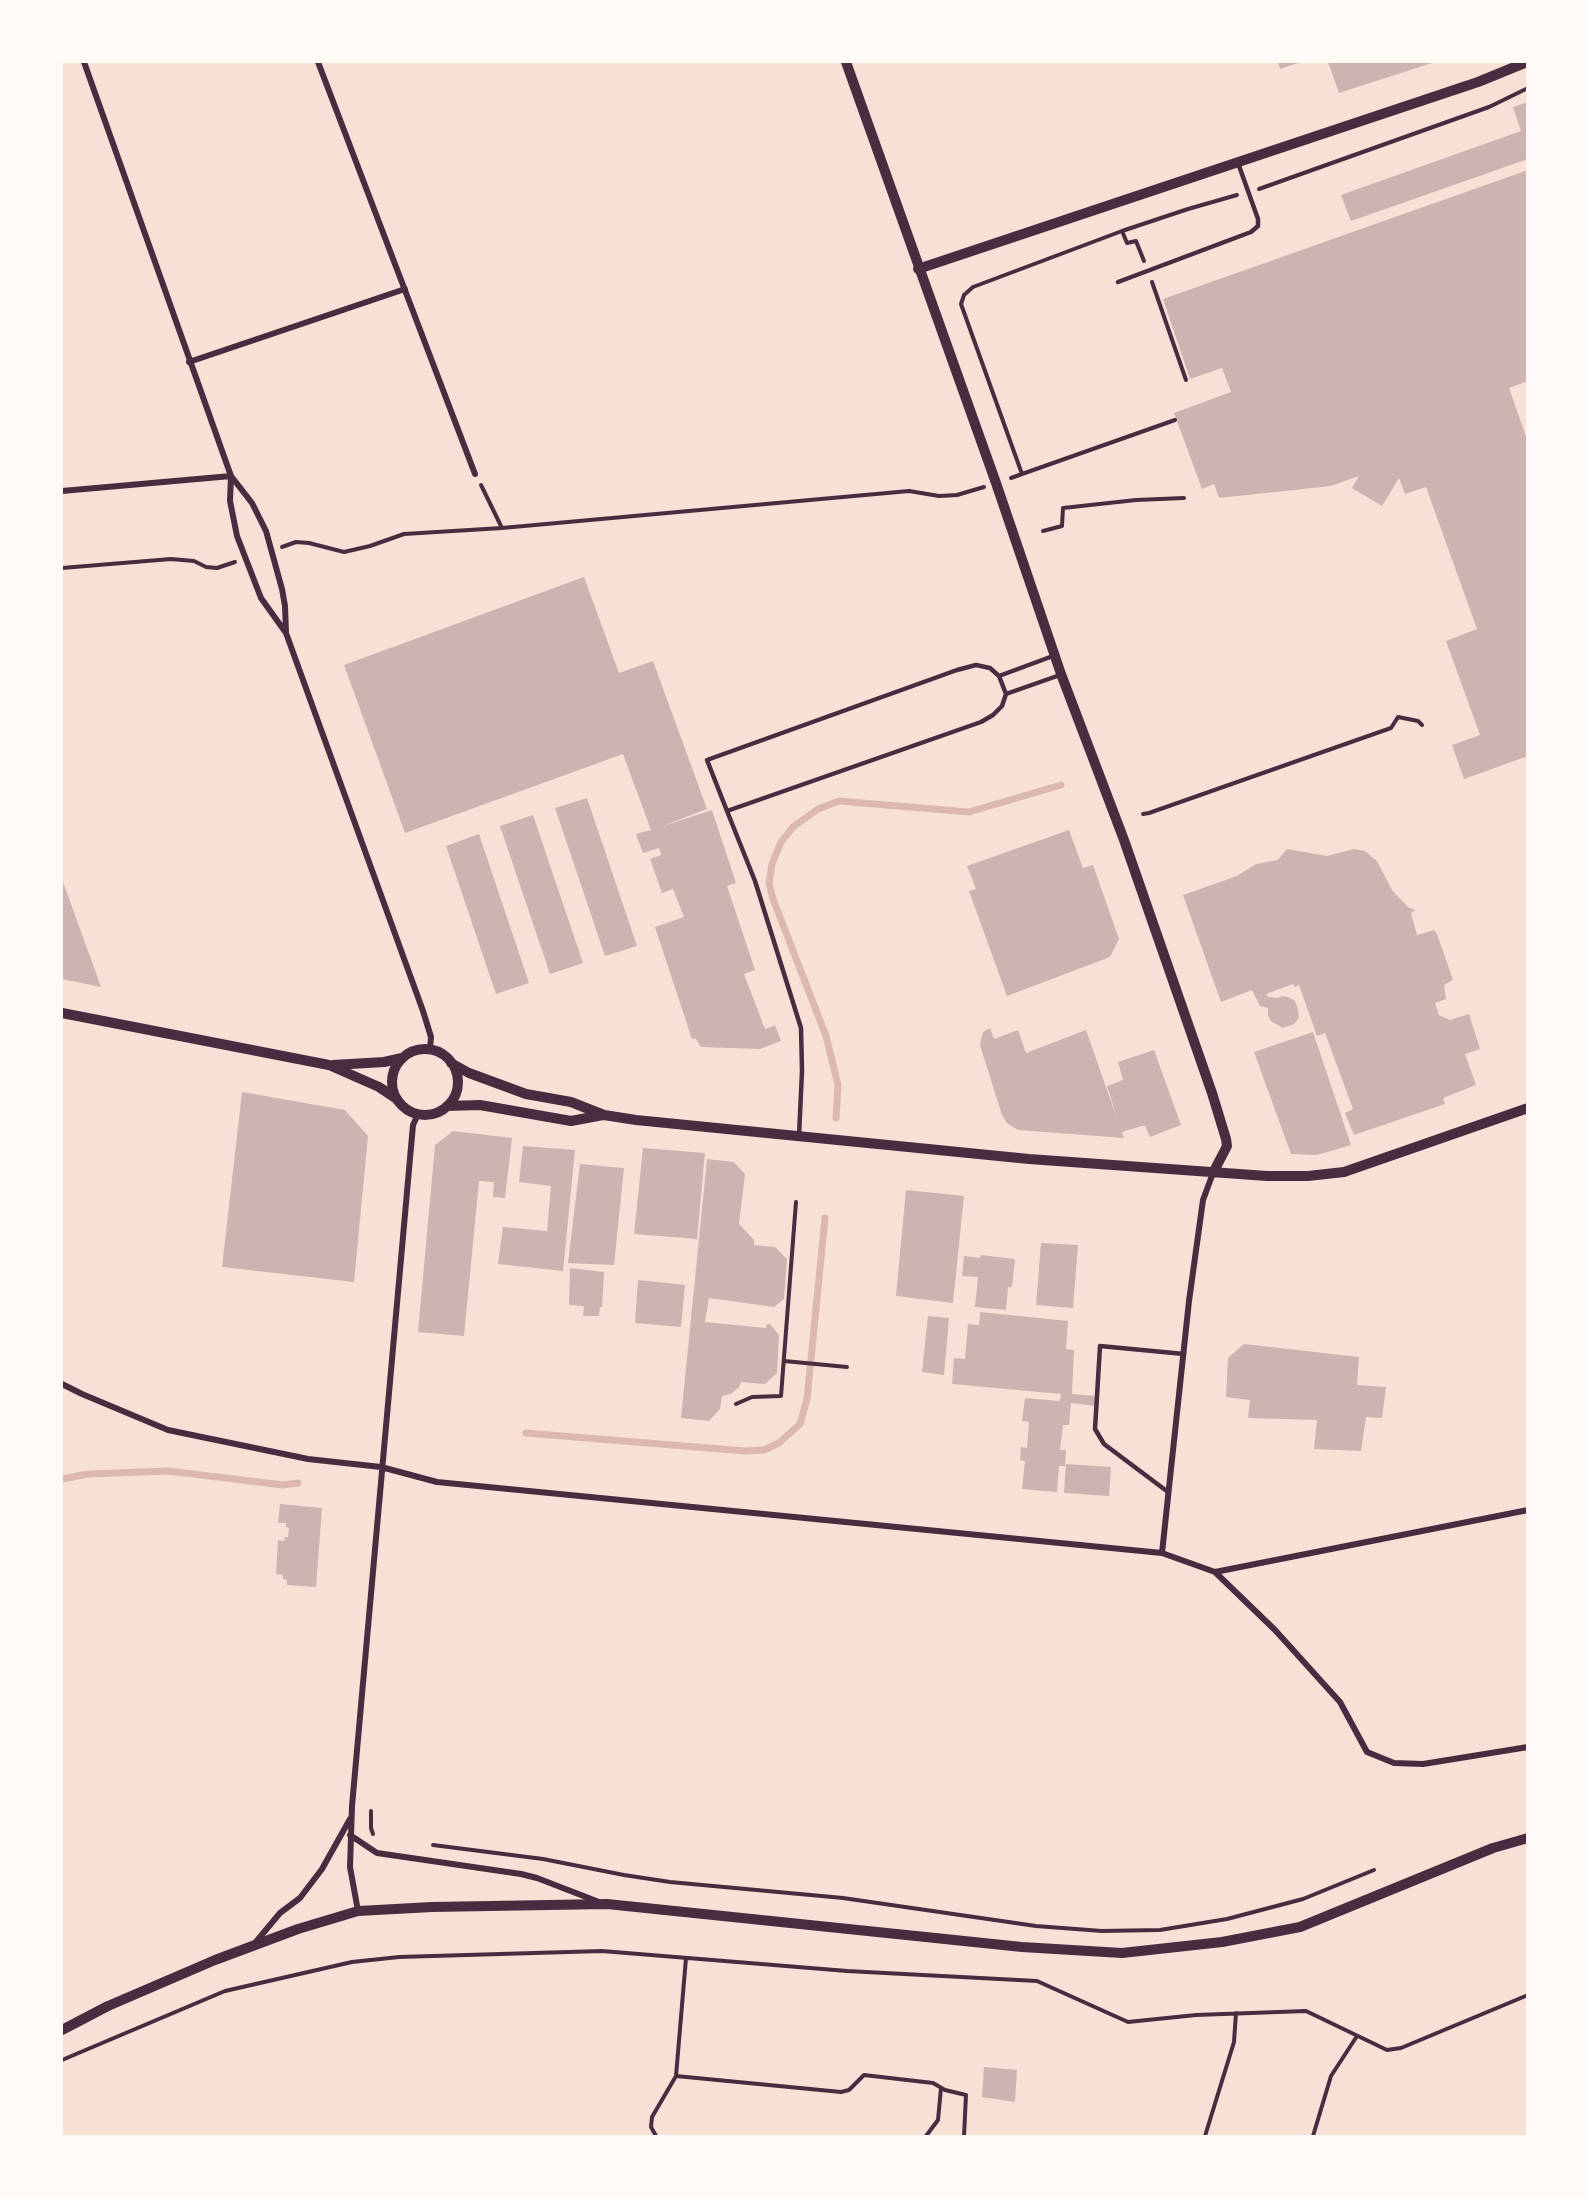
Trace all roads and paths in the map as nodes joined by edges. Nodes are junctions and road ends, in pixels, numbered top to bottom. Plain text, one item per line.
1 (84, 62) edge
2 (318, 62) edge
3 (846, 62) edge
4 (1527, 62) edge
5 (1238, 163) junction
6 (1122, 231) dead end
7 (918, 269) junction
8 (1148, 272) junction
9 (1118, 282) dead end
10 (405, 290) junction
11 (189, 362) junction
12 (1186, 380) dead end
13 (1175, 420) dead end
14 (475, 474) joint
15 (1022, 474) dead end
16 (231, 476) junction
17 (996, 483) junction
18 (62, 491) edge
19 (1184, 498) dead end
20 (502, 528) junction
21 (1043, 531) dead end
22 (272, 550) junction
23 (246, 559) junction
24 (62, 568) edge
25 (286, 633) junction
26 (1054, 656) junction
27 (1061, 674) junction
28 (999, 676) junction
29 (1006, 694) junction
30 (1422, 725) dead end
31 (727, 812) junction
32 (1143, 814) dead end
33 (62, 1013) edge
34 (430, 1049) junction
35 (402, 1058) junction
36 (451, 1063) junction
37 (329, 1065) junction
38 (397, 1099) junction
39 (447, 1106) junction
40 (1527, 1108) edge
41 (418, 1114) junction
42 (604, 1115) junction
43 (799, 1137) junction
44 (1213, 1173) junction
45 (796, 1202) dead end
46 (1184, 1354) junction
47 (784, 1361) junction
48 (847, 1367) dead end
49 (62, 1383) edge
50 (736, 1404) dead end
51 (381, 1467) junction
52 (1168, 1491) junction
53 (1527, 1510) edge
54 (1162, 1553) junction
55 (1215, 1572) junction
56 (1527, 1747) edge
57 (371, 1811) dead end
58 (351, 1817) junction
59 (350, 1835) junction
60 (1527, 1838) edge
61 (379, 1839) dead end
62 (431, 1845) dead end
63 (1374, 1870) dead end
64 (607, 1904) junction
65 (358, 1911) junction
66 (252, 1946) junction
67 (686, 1958) junction
68 (1527, 1995) edge
69 (1522, 1997) junction
70 (1527, 2000) edge
71 (1236, 2012) junction
72 (62, 2030) edge
73 (1357, 2036) junction
74 (62, 2060) edge
75 (676, 2076) junction
76 (941, 2087) junction
77 (656, 2136) edge
78 (926, 2136) edge
79 (964, 2136) edge
80 (1205, 2136) edge
81 (1313, 2136) edge

1 - 11 street
2 - 10 street
3 - 7 street
4 - 5 street
5 - 7 street
5 - 8 lane
6 - 8 path
7 - 17 street
8 - 9 lane
8 - 12 path
10 - 11 street
10 - 14 street
11 - 16 street
13 - 15 path
14 - 20 path
16 - 18 street
16 - 22 street
16 - 23 street
17 - 20 path
17 - 26 street
19 - 21 path
20 - 22 path
22 - 25 street
23 - 24 path
23 - 25 street
25 - 34 street
26 - 27 street
26 - 28 lane
27 - 29 lane
27 - 44 street
28 - 29 lane
28 - 31 lane
29 - 31 lane
30 - 32 path
31 - 43 lane
33 - 37 street
34 - 35 street
34 - 36 street
35 - 37 street
35 - 38 street
36 - 39 street
36 - 42 street
37 - 38 street
38 - 41 street
39 - 41 street
39 - 42 street
40 - 44 street
41 - 51 street
42 - 43 street
43 - 44 street
44 - 46 street
45 - 47 path
46 - 52 street
46 - 52 lane
47 - 48 path
47 - 50 path
49 - 51 street
51 - 54 street
51 - 58 street
52 - 54 street
53 - 55 street
54 - 55 street
55 - 56 street
57 - 61 path
58 - 59 street
58 - 66 street
59 - 64 street
59 - 65 street
60 - 64 street
62 - 63 path
64 - 65 street
65 - 66 street
66 - 72 street
67 - 71 path
67 - 74 path
67 - 75 path
68 - 69 path
69 - 70 path
69 - 73 path
71 - 73 path
71 - 80 path
73 - 81 path
75 - 76 path
75 - 77 path
76 - 78 path
76 - 79 path

